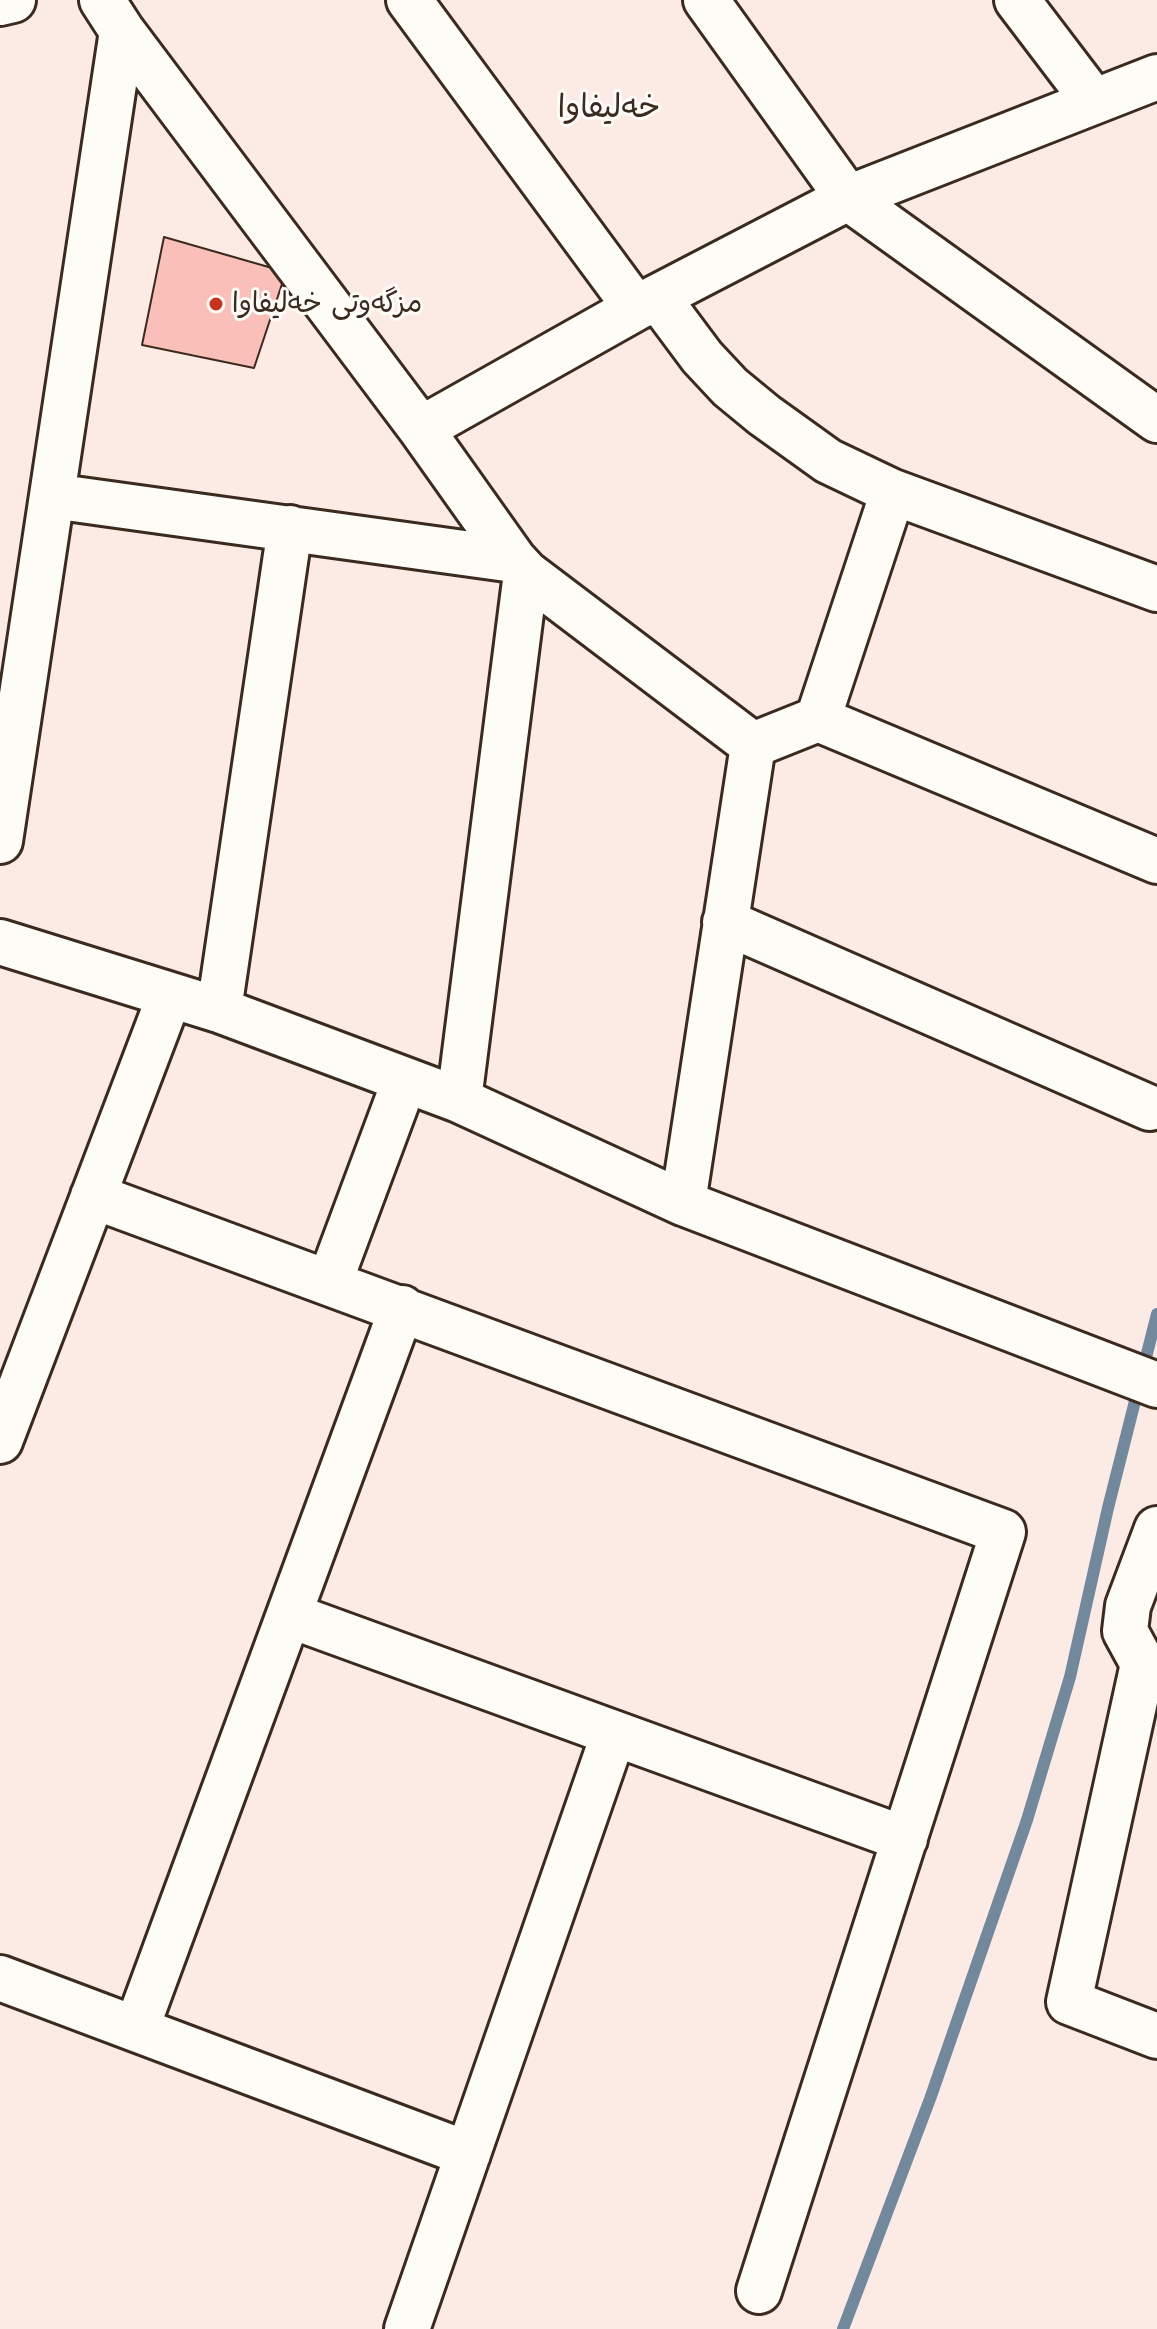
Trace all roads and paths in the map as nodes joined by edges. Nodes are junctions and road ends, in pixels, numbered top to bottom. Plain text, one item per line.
1 (13, 0) edge
2 (409, 0) edge
3 (706, 0) edge
4 (1017, 0) edge
5 (0, 3) edge
6 (112, 15) edge
7 (1134, 93) edge
8 (848, 198) junction
9 (647, 303) junction
10 (1157, 420) edge
11 (421, 429) junction
12 (893, 492) junction
13 (52, 496) junction
14 (290, 528) junction
15 (520, 566) junction
16 (1157, 589) edge
17 (818, 719) junction
18 (753, 745) junction
19 (0, 841) edge
20 (1157, 861) edge
21 (725, 922) junction
22 (0, 942) edge
23 (170, 995) junction
24 (219, 1010) junction
25 (405, 1080) junction
26 (459, 1100) junction
27 (1150, 1108) dead end
28 (93, 1196) junction
29 (683, 1203) junction
30 (330, 1281) junction
31 (402, 1308) junction
32 (1139, 1378) edge
33 (0, 1441) edge
34 (1157, 1529) edge
35 (289, 1615) junction
36 (1150, 1666) edge
37 (614, 1733) junction
38 (905, 1839) junction
39 (0, 1978) edge
40 (137, 2027) junction
41 (1157, 2036) edge
42 (468, 2154) junction
43 (759, 2291) dead end
44 (407, 2329) edge

1 - 5 street
2 - 9 street
3 - 8 street
4 - 7 street
6 - 11 street
6 - 13 street
7 - 8 street
8 - 9 street
8 - 10 street
9 - 11 street
9 - 12 street
11 - 15 street
12 - 16 street
12 - 17 street
13 - 14 street
13 - 19 street
14 - 15 street
14 - 24 street
15 - 18 street
15 - 26 street
17 - 18 street
17 - 20 street
18 - 21 street
21 - 27 street
21 - 29 street
22 - 23 street
23 - 24 street
23 - 28 street
24 - 25 street
25 - 26 street
25 - 30 street
26 - 29 street
28 - 30 street
28 - 33 street
29 - 32 street
30 - 31 street
31 - 35 street
31 - 38 street
34 - 36 street
35 - 37 street
35 - 40 street
36 - 41 street
37 - 38 street
37 - 42 street
38 - 43 street
39 - 40 street
40 - 42 street
42 - 44 street

